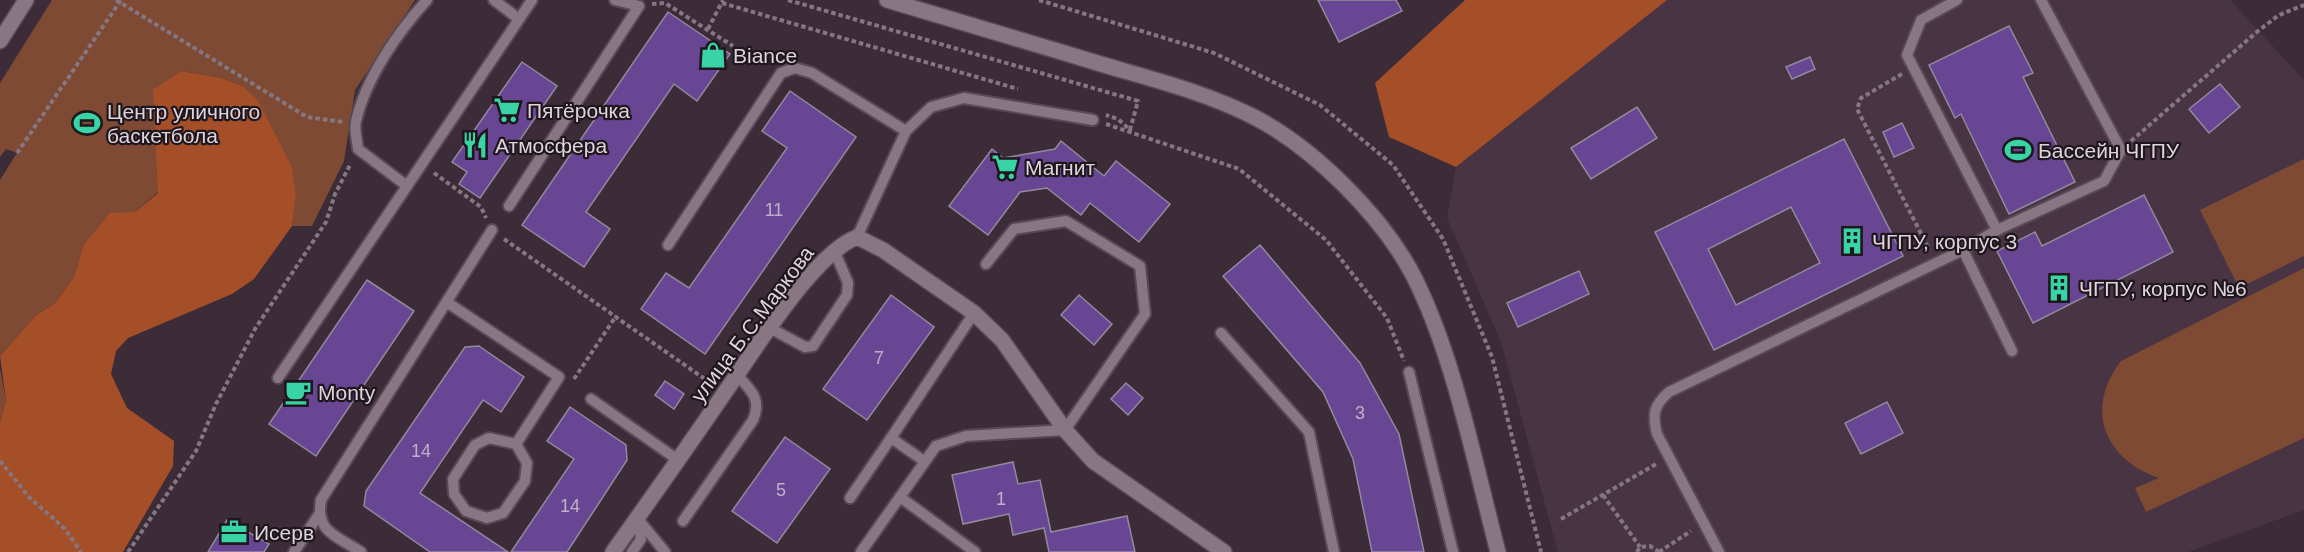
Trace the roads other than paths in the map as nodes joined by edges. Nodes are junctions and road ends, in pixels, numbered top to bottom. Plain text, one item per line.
1 (26, 0) edge
2 (427, 0) edge
3 (494, 0) edge
4 (532, 0) edge
5 (615, 0) edge
6 (887, 0) edge
7 (1957, 0) edge
8 (2041, 0) edge
9 (519, 19) junction
10 (0, 41) edge
11 (1094, 116) road end
12 (906, 131) junction
13 (407, 186) junction
14 (509, 206) dead end
15 (492, 230) road end
16 (1997, 230) junction
17 (857, 237) junction
18 (668, 245) dead end
19 (834, 250) junction
20 (1963, 250) junction
21 (986, 264) dead end
22 (448, 303) junction
23 (974, 313) junction
24 (770, 328) junction
25 (1221, 333) dead end
26 (2012, 351) dead end
27 (1409, 372) road end
28 (737, 375) junction
29 (278, 378) dead end
30 (591, 399) dead end
31 (1065, 430) junction
32 (891, 438) junction
33 (516, 444) junction
34 (678, 459) junction
35 (924, 461) junction
36 (900, 497) junction
37 (850, 498) dead end
38 (318, 516) junction
39 (637, 518) junction
40 (683, 521) dead end
41 (294, 552) edge
42 (361, 552) edge
43 (614, 552) edge
44 (632, 552) edge
45 (665, 552) edge
46 (861, 552) edge
47 (975, 552) edge
48 (1224, 552) edge
49 (1334, 552) edge
50 (1453, 552) edge
51 (1498, 552) edge
52 (1719, 552) edge

1 - 10 street
2 - 13 lane
3 - 9 lane
4 - 9 lane
5 - 14 lane
6 - 51 street
7 - 16 lane
8 - 16 lane
9 - 13 lane
11 - 12 lane
12 - 17 lane
12 - 18 lane
13 - 29 lane
15 - 22 lane
16 - 20 lane
17 - 19 street, улица Б.С.Маркова
17 - 23 street
19 - 24 street, улица Б.С.Маркова
19 - 24 lane
20 - 26 lane
20 - 52 lane
21 - 31 lane
22 - 33 lane
22 - 38 lane
23 - 31 street
23 - 32 lane
24 - 28 street, улица Б.С.Маркова
25 - 49 lane
27 - 50 lane
28 - 34 street, улица Б.С.Маркова
28 - 40 lane
30 - 34 lane
31 - 35 lane
31 - 48 street
32 - 35 lane
32 - 37 lane
33 - 33 lane
34 - 39 street, улица Б.С.Маркова
35 - 36 lane
36 - 46 lane
36 - 47 lane
38 - 41 lane
38 - 42 lane
39 - 43 street, улица Б.С.Маркова
39 - 44 lane
39 - 45 lane

